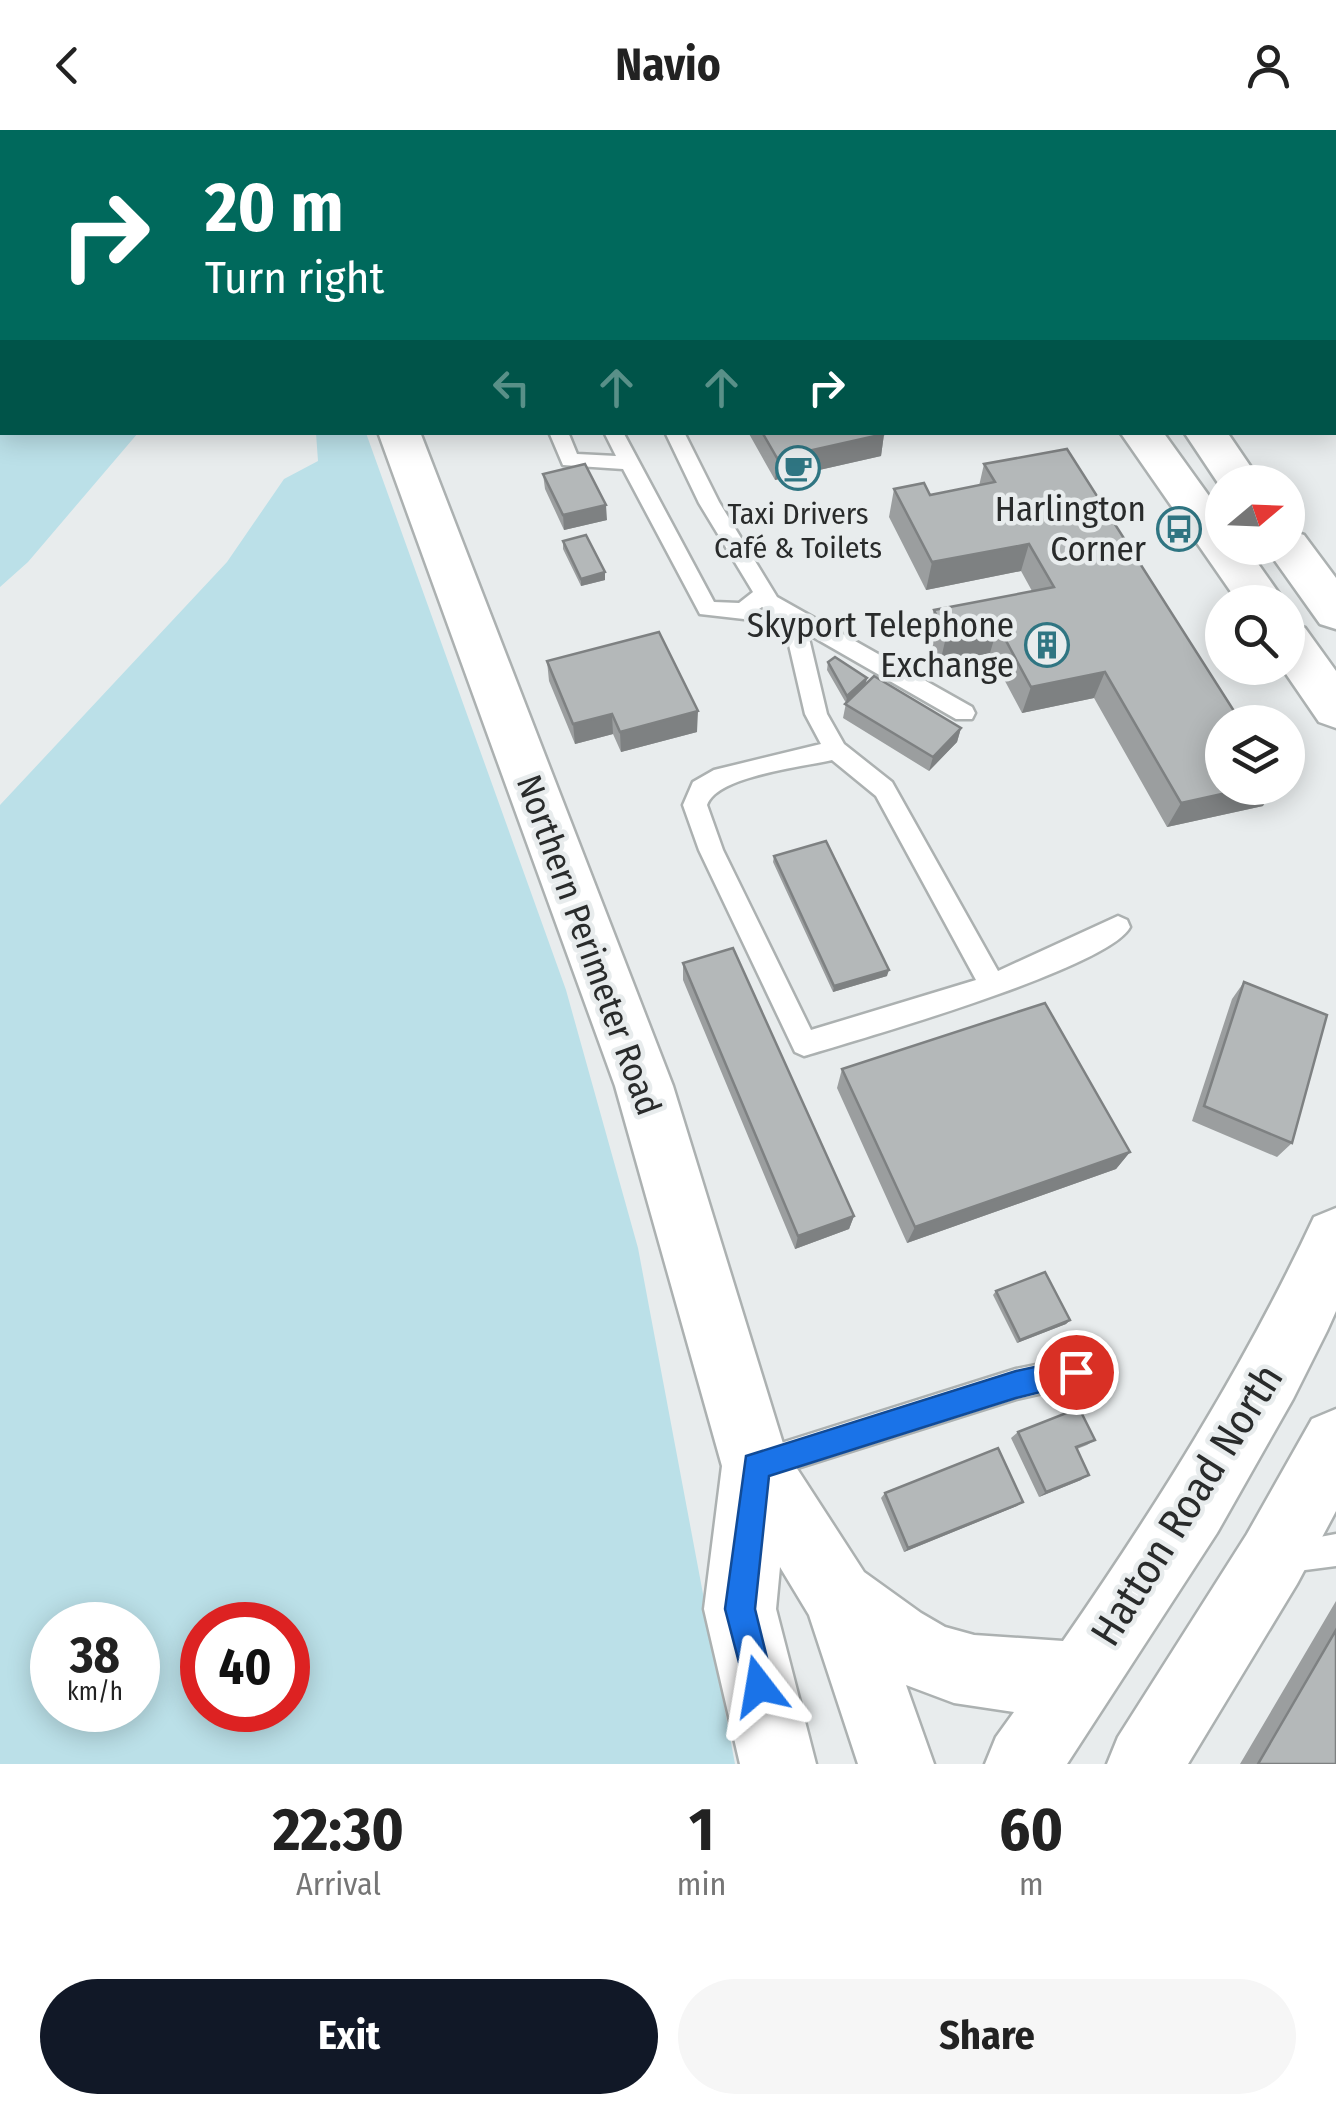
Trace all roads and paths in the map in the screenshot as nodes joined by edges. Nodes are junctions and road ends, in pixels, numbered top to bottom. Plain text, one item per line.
1 (399, 435) edge
2 (559, 435) edge
3 (615, 435) edge
4 (675, 435) edge
5 (1143, 435) edge
6 (1207, 435) edge
7 (630, 463) junction
8 (1228, 465) edge
9 (1205, 522) edge
10 (1302, 565) edge
11 (765, 593) junction
12 (1336, 612) edge
13 (793, 614) junction
14 (1305, 664) edge
15 (1336, 709) edge
16 (964, 714) dead end
17 (836, 750) junction
18 (1118, 927) dead end
19 (992, 985) junction
20 (1336, 1238) edge
21 (1076, 1372) dead end
22 (1336, 1443) edge
23 (756, 1466) junction
24 (1304, 1554) edge
25 (839, 1597) junction
26 (1081, 1678) junction
27 (778, 1764) edge
28 (896, 1764) edge
29 (1023, 1764) edge
30 (1145, 1764) edge

1 - 23 main road, Northern Perimeter Road
2 - 7 lane
3 - 7 lane
4 - 11 lane
5 - 9 main road
6 - 8 main road
7 - 11 lane
10 - 12 main road
11 - 13 lane
13 - 16 lane
13 - 17 lane
14 - 15 main road
17 - 19 lane
17 - 19 lane
18 - 19 lane
20 - 26 main road, Hatton Road North
21 - 23 lane
22 - 24 main road
23 - 25 main road, Northern Perimeter Road
23 - 27 main road, Northern Perimeter Road
24 - 30 main road
25 - 26 main road
25 - 28 main road, Northern Perimeter Road
26 - 29 main road, Hatton Road North

